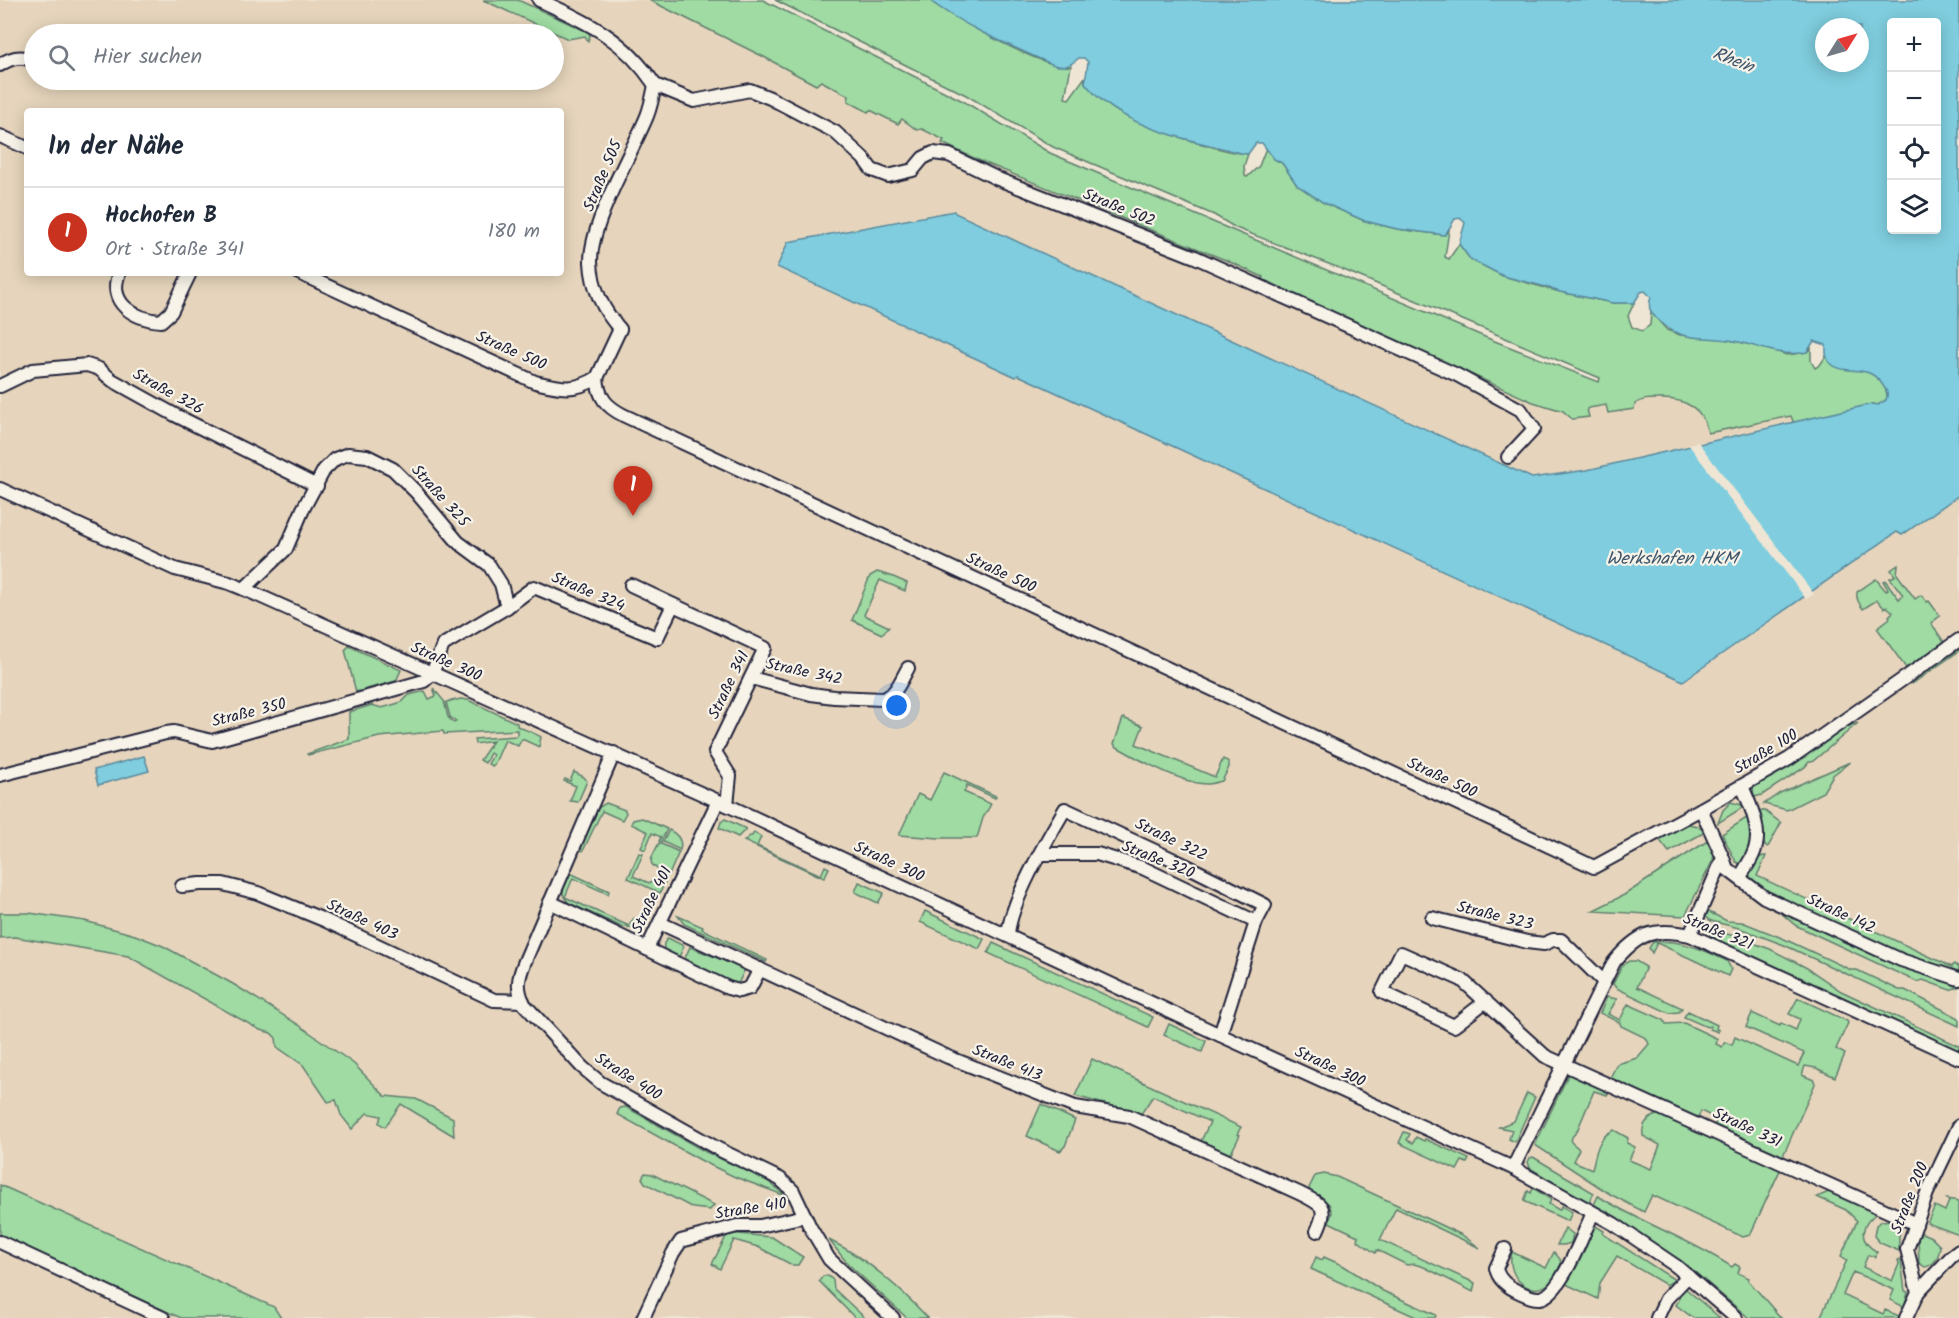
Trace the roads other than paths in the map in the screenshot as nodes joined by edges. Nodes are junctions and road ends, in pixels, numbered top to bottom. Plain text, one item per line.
1 (539, 0) edge
2 (24, 57) edge
3 (0, 65) edge
4 (655, 85) junction
5 (0, 136) edge
6 (24, 147) edge
7 (118, 276) edge
8 (189, 276) edge
9 (306, 276) edge
10 (597, 378) junction
11 (0, 386) edge
12 (1508, 457) dead end
13 (316, 486) junction
14 (0, 489) edge
15 (631, 585) dead end
16 (244, 589) junction
17 (673, 605) junction
18 (507, 607) junction
19 (1959, 640) edge
20 (908, 668) dead end
21 (432, 674) junction
22 (751, 678) junction
23 (614, 753) junction
24 (0, 773) edge
25 (1742, 786) junction
26 (723, 803) junction
27 (1701, 809) junction
28 (1041, 854) junction
29 (1723, 858) junction
30 (1740, 878) junction
31 (182, 886) dead end
32 (550, 902) junction
33 (1432, 918) dead end
34 (1256, 922) junction
35 (660, 923) junction
36 (1690, 935) junction
37 (1008, 936) junction
38 (647, 949) junction
39 (760, 969) junction
40 (1959, 979) edge
41 (1604, 982) junction
42 (523, 1001) junction
43 (1486, 1001) junction
44 (1220, 1035) junction
45 (1959, 1058) edge
46 (1564, 1063) junction
47 (1959, 1126) edge
48 (1513, 1168) junction
49 (1593, 1213) junction
50 (805, 1216) junction
51 (1916, 1224) junction
52 (1317, 1231) dead end
53 (0, 1242) edge
54 (1504, 1249) dead end
55 (1959, 1251) edge
56 (1688, 1276) junction
57 (1918, 1292) junction
58 (163, 1318) edge
59 (643, 1318) edge
60 (893, 1318) edge
61 (1657, 1318) edge
62 (1736, 1318) edge
63 (1906, 1318) edge

1 - 4 street
2 - 3 street
4 - 10 street, Straße 505
4 - 12 street, Straße 502
5 - 6 street
7 - 8 street
9 - 10 street, Straße 500
10 - 27 street, Straße 500
11 - 13 street, Straße 326
13 - 16 street, Straße 325
13 - 18 street, Straße 325
14 - 16 street, Straße 300
15 - 17 street, Straße 341
16 - 21 street, Straße 300
17 - 18 street, Straße 324
17 - 22 street, Straße 341
18 - 21 street, Straße 324
19 - 25 street, Straße 100
20 - 22 street, Straße 342
21 - 23 street, Straße 300
21 - 24 street, Straße 350
22 - 26 street, Straße 341
23 - 26 street, Straße 300
23 - 32 street
25 - 27 street, Straße 100
25 - 30 street
26 - 35 street, Straße 401
26 - 37 street, Straße 300
27 - 29 street
28 - 34 street, Straße 320
28 - 34 street, Straße 322
28 - 37 street, Straße 322
29 - 30 street, Straße 142
29 - 36 street
30 - 40 street, Straße 142
31 - 42 street, Straße 403
32 - 38 street, Straße 401
32 - 42 street
33 - 41 street, Straße 323
34 - 44 street, Straße 322
35 - 38 street, Straße 401
35 - 39 street, Straße 413
36 - 41 street, Straße 321
36 - 45 street, Straße 321
37 - 44 street, Straße 300
38 - 39 street
39 - 52 street, Straße 413
41 - 46 street, Straße 321
42 - 50 street, Straße 400
43 - 43 street
43 - 46 street
44 - 48 street, Straße 300
46 - 48 street, Straße 321
46 - 51 street, Straße 331
47 - 51 street, Straße 200
48 - 49 street, Straße 300
49 - 54 street
49 - 56 street, Straße 300
50 - 59 street, Straße 410
50 - 60 street, Straße 400
51 - 57 street, Straße 200
53 - 58 street
55 - 57 street
56 - 61 street
56 - 62 street, Straße 300
57 - 63 street

